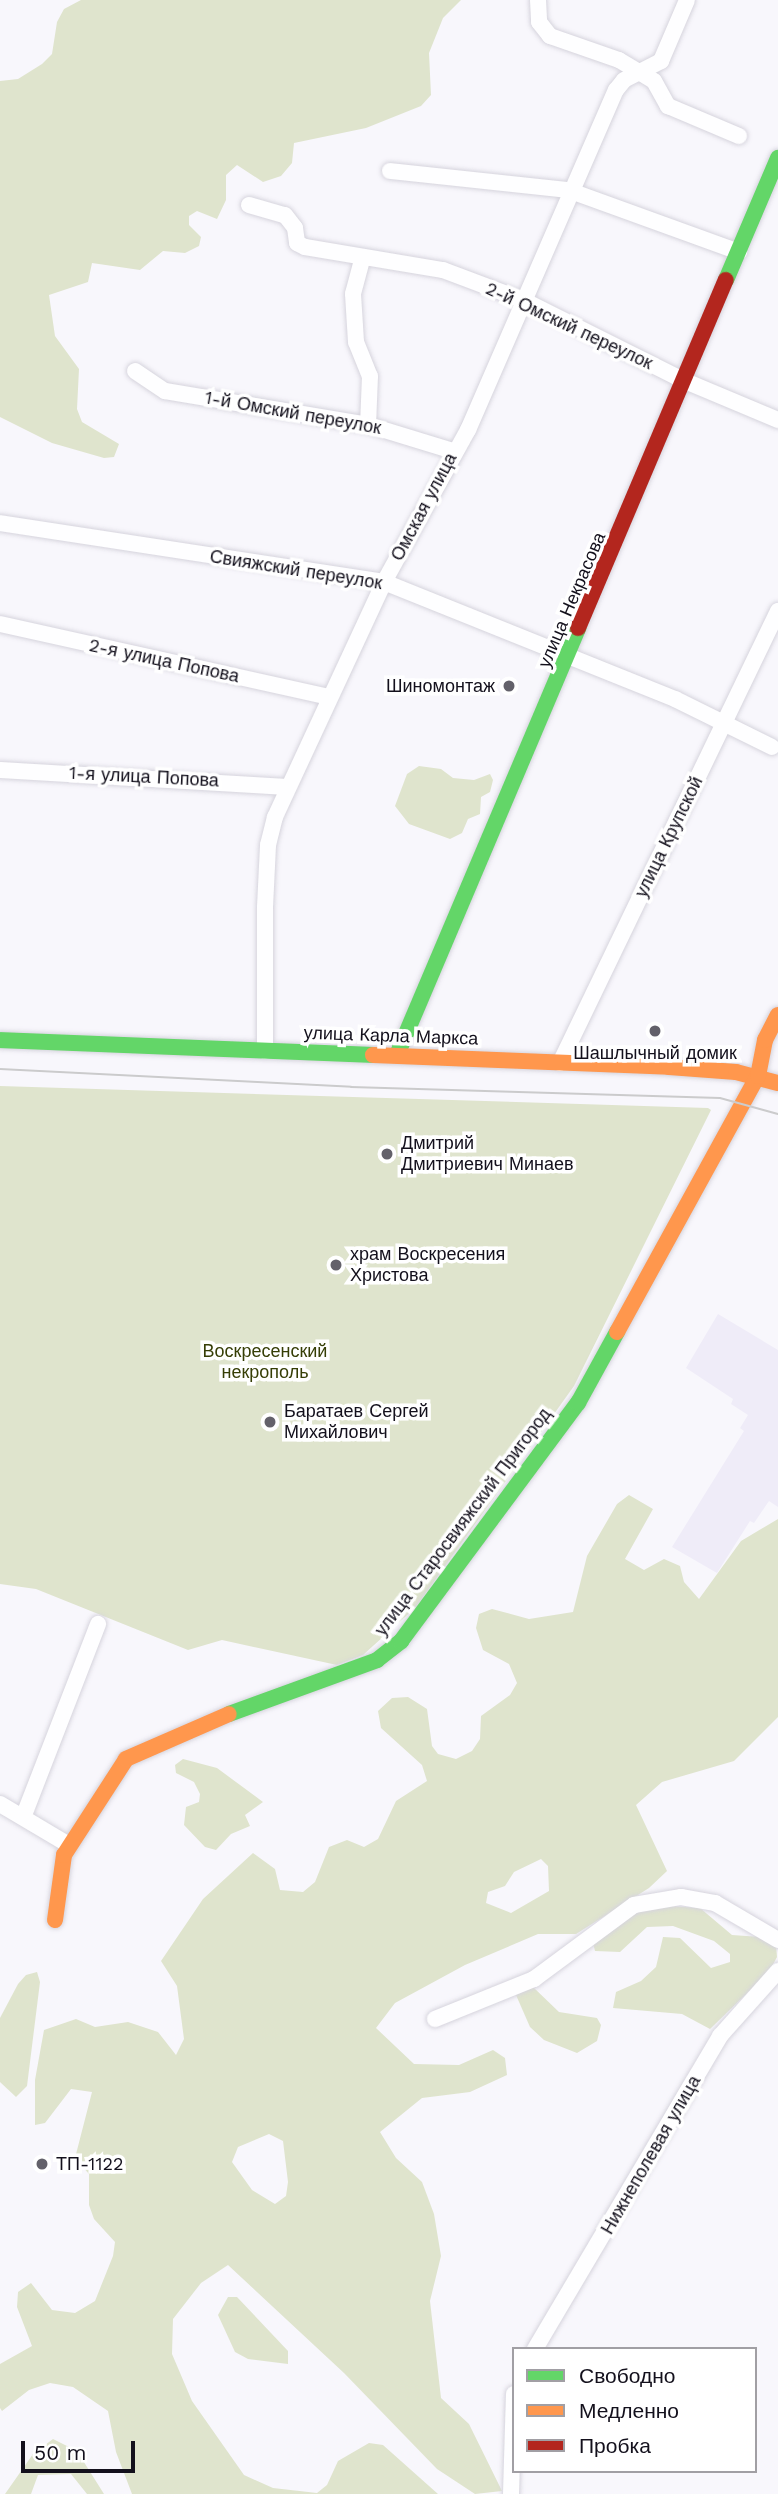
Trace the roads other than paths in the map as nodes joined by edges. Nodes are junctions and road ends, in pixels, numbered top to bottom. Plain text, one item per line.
1 (687, 0) edge
2 (538, 2) edge
3 (640, 72) junction
4 (739, 136) dead end
5 (778, 158) edge
6 (390, 170) dead end
7 (568, 190) junction
8 (250, 205) dead end
9 (739, 252) junction
10 (362, 260) junction
11 (524, 301) junction
12 (135, 371) dead end
13 (685, 381) junction
14 (778, 420) edge
15 (368, 425) junction
16 (453, 451) junction
17 (0, 523) edge
18 (384, 582) junction
19 (778, 611) edge
20 (0, 624) edge
21 (570, 655) junction
22 (328, 697) junction
23 (724, 724) junction
24 (772, 747) dead end
25 (0, 770) edge
26 (287, 787) junction
27 (778, 1015) edge
28 (0, 1040) edge
29 (265, 1051) junction
30 (397, 1055) junction
31 (560, 1063) junction
32 (758, 1076) junction
33 (778, 1083) edge
34 (97, 1624) dead end
35 (0, 1804) edge
36 (24, 1815) junction
37 (69, 1845) junction
38 (55, 1920) dead end
39 (778, 1940) edge
40 (778, 1970) edge
41 (435, 2019) dead end
42 (536, 2347) edge
43 (512, 2461) edge
44 (511, 2494) edge

1 - 3 street, Омская улица
2 - 3 street
3 - 4 street
3 - 7 street, Омская улица
5 - 9 street, улица Некрасова
6 - 7 street
7 - 9 street
7 - 11 street, Омская улица
8 - 10 street, 2-й Омский переулок
9 - 13 street, улица Некрасова
10 - 11 street, 2-й Омский переулок
10 - 15 street
11 - 13 street, 2-й Омский переулок
11 - 16 street, Омская улица
12 - 15 street, 1-й Омский переулок
13 - 14 street, 2-й Омский переулок
13 - 21 street, улица Некрасова
15 - 16 street, 1-й Омский переулок
16 - 18 street, Омская улица
17 - 18 street, Свияжский переулок
18 - 21 street, Свияжский переулок
18 - 22 street, Омская улица
19 - 23 street, улица Крупской
20 - 22 street, 2-я улица Попова
21 - 23 street, Свияжский переулок
21 - 30 street, улица Некрасова
22 - 26 street, Омская улица
23 - 24 street, Свияжский переулок
23 - 31 street, улица Крупской
25 - 26 street, 1-я улица Попова
26 - 29 street, Омская улица
27 - 32 street, улица Старосвияжский Пригород
28 - 29 street, улица Карла Маркса
29 - 30 street, улица Карла Маркса
30 - 31 street, улица Карла Маркса
31 - 32 street, улица Карла Маркса
32 - 33 street, улица Карла Маркса
32 - 37 street, улица Старосвияжский Пригород
34 - 36 street
35 - 36 street
36 - 37 street
37 - 38 street, улица Старосвияжский Пригород
39 - 41 street
40 - 42 street, Нижнеполевая улица
43 - 44 street

